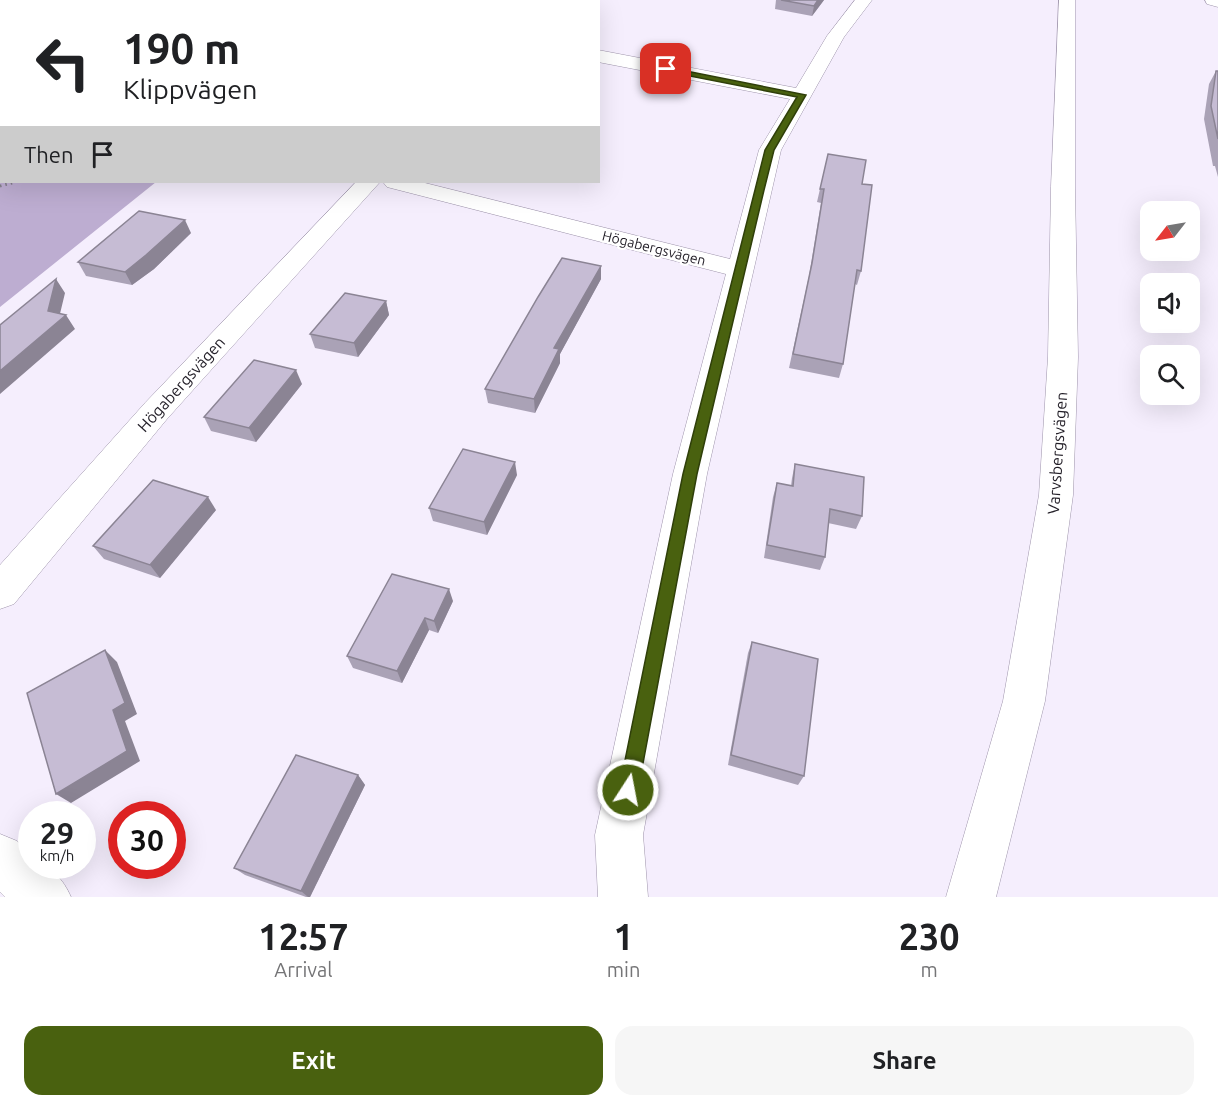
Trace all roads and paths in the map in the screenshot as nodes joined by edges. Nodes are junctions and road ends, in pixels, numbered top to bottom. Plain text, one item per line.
1 (864, 0) edge
2 (1066, 0) edge
3 (1213, 0) edge
4 (1218, 2) edge
5 (600, 56) edge
6 (802, 95) junction
7 (367, 183) edge
8 (399, 183) edge
9 (740, 270) junction
10 (0, 592) edge
11 (0, 858) edge
12 (46, 897) edge
13 (623, 897) edge
14 (971, 897) edge

1 - 6 street
2 - 14 street, Varvsbergsvägen
3 - 4 street
5 - 6 street
6 - 9 street
7 - 10 street, Högabergsvägen
8 - 9 street, Högabergsvägen
9 - 13 street
11 - 12 street

